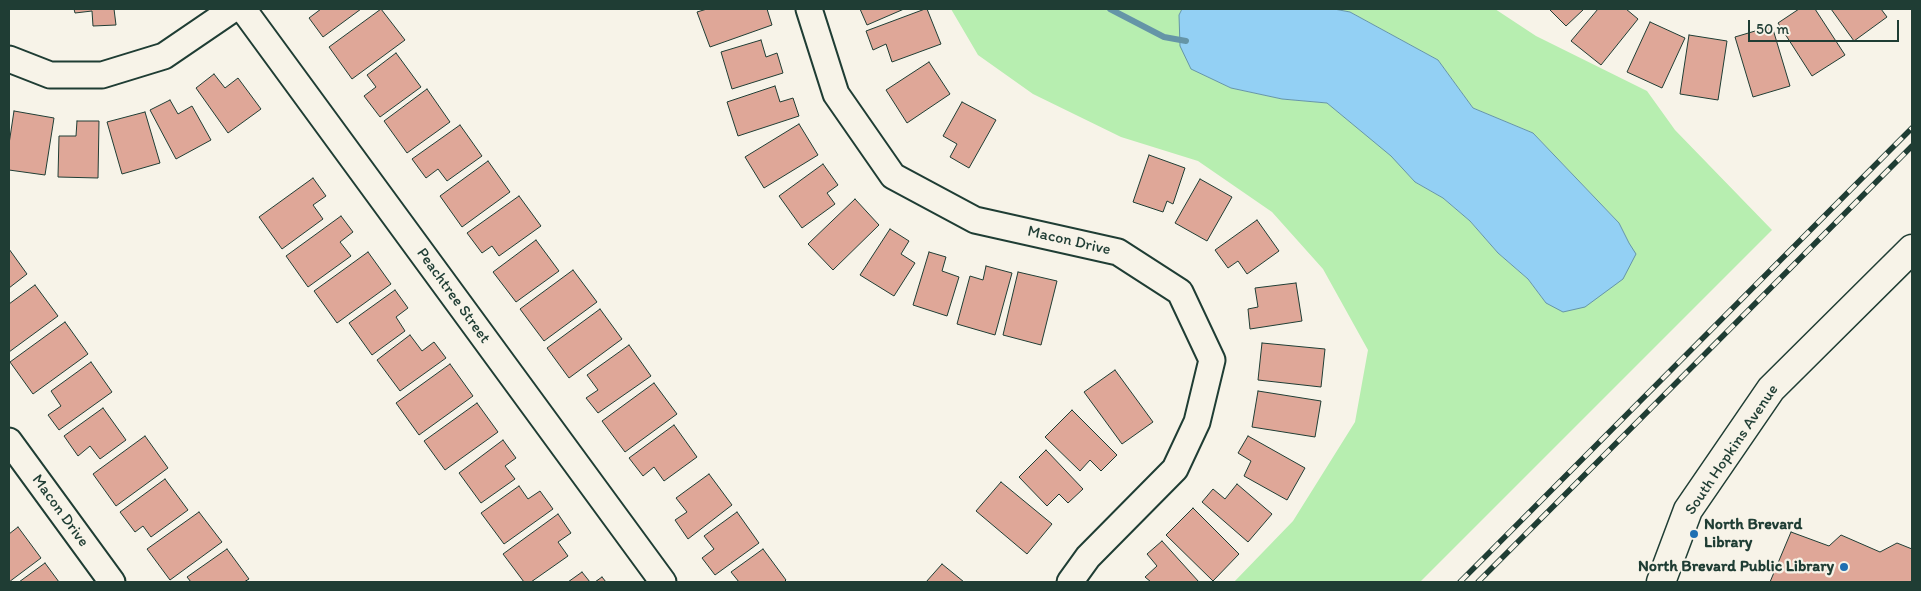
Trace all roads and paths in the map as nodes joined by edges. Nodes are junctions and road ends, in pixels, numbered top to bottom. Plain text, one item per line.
1 (233, 9) edge
2 (243, 9) edge
3 (809, 9) edge
4 (9, 58) edge
5 (1912, 250) edge
6 (9, 441) edge
7 (112, 582) edge
8 (662, 582) edge
9 (1070, 582) edge
10 (1661, 582) edge

1 - 4 street
2 - 8 street, Peachtree Street
3 - 9 street, Macon Drive
5 - 10 street, South Hopkins Avenue
6 - 7 street, Macon Drive

